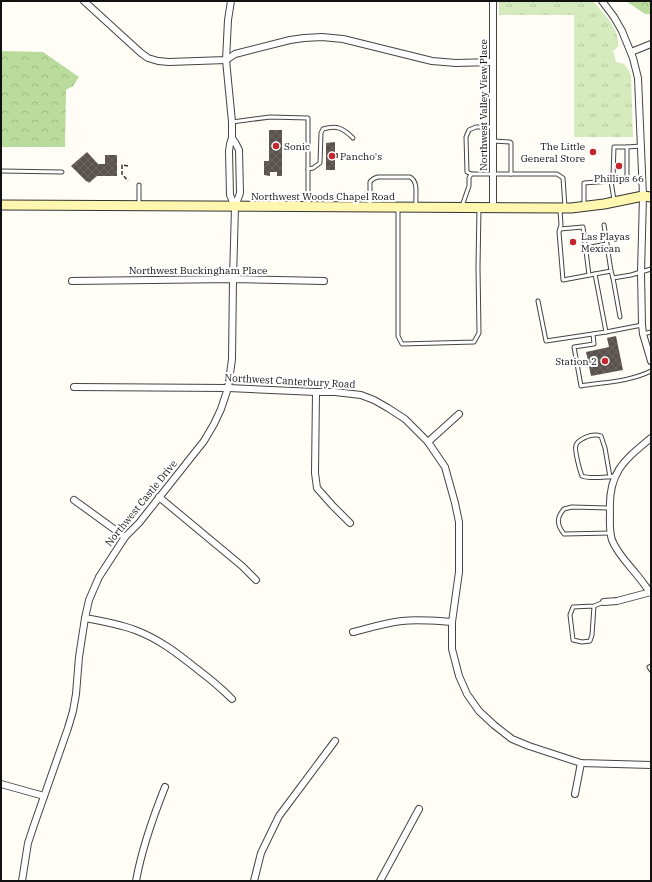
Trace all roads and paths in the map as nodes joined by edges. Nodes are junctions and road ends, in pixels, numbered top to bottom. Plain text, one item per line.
1 (84, 1) edge
2 (231, 1) edge
3 (493, 1) edge
4 (602, 1) edge
5 (651, 44) edge
6 (631, 52) junction
7 (226, 60) junction
8 (493, 62) junction
9 (232, 122) junction
10 (493, 128) junction
11 (232, 138) junction
12 (352, 138) dead end
13 (493, 141) junction
14 (641, 146) junction
15 (627, 147) junction
16 (128, 166) dead end
17 (308, 169) junction
18 (1, 171) edge
19 (62, 172) dead end
20 (471, 174) junction
21 (493, 174) junction
22 (511, 174) junction
23 (128, 181) dead end
24 (611, 181) junction
25 (139, 185) dead end
26 (651, 190) edge
27 (647, 196) edge
28 (614, 202) junction
29 (1, 205) edge
30 (139, 206) junction
31 (235, 207) junction
32 (308, 207) junction
33 (584, 207) junction
34 (370, 208) junction
35 (398, 208) junction
36 (416, 208) junction
37 (461, 208) junction
38 (479, 208) junction
39 (493, 208) junction
40 (563, 208) junction
41 (604, 225) dead end
42 (560, 229) junction
43 (607, 244) junction
44 (585, 248) junction
45 (651, 269) edge
46 (611, 271) junction
47 (641, 273) junction
48 (595, 274) junction
49 (589, 275) junction
50 (613, 278) junction
51 (232, 279) junction
52 (72, 281) dead end
53 (324, 281) dead end
54 (538, 301) dead end
55 (620, 317) dead end
56 (642, 326) junction
57 (606, 332) junction
58 (651, 332) edge
59 (592, 334) junction
60 (643, 334) junction
61 (651, 361) edge
62 (651, 372) edge
63 (74, 387) dead end
64 (228, 388) junction
65 (316, 392) junction
66 (459, 414) dead end
67 (651, 438) edge
68 (428, 442) junction
69 (612, 476) junction
70 (159, 497) junction
71 (74, 500) dead end
72 (609, 508) junction
73 (350, 522) dead end
74 (611, 533) junction
75 (125, 537) junction
76 (256, 580) dead end
77 (651, 593) edge
78 (604, 602) joint
79 (594, 606) junction
80 (85, 618) junction
81 (452, 622) junction
82 (353, 632) dead end
83 (651, 666) edge
84 (651, 670) edge
85 (232, 699) dead end
86 (335, 741) dead end
87 (581, 763) junction
88 (651, 765) edge
89 (1, 784) edge
90 (165, 787) dead end
91 (575, 794) dead end
92 (44, 796) junction
93 (419, 809) dead end
94 (22, 881) edge
95 (136, 881) edge
96 (254, 881) edge
97 (380, 881) edge

1 - 7 street
2 - 7 street
3 - 8 street, Northwest Valley View Place
4 - 6 street
5 - 6 street
6 - 14 street
7 - 8 street
7 - 9 street
8 - 10 street, Northwest Valley View Place
9 - 11 street
9 - 17 lane
10 - 13 street, Northwest Valley View Place
10 - 20 lane
11 - 31 street
11 - 31 street
12 - 17 lane
13 - 21 street, Northwest Valley View Place
13 - 22 lane
14 - 15 lane
14 - 27 street
15 - 24 lane
15 - 24 lane
16 - 23 path
17 - 32 lane
18 - 19 lane
20 - 21 lane
20 - 37 lane
21 - 22 lane
21 - 39 street, Northwest Valley View Place
22 - 40 lane
24 - 28 lane
24 - 33 lane
25 - 30 lane
26 - 27 main road, Northwest Woods Chapel Road
27 - 28 main road, Northwest Woods Chapel Road
27 - 47 street
28 - 33 main road, Northwest Woods Chapel Road
29 - 30 main road, Northwest Woods Chapel Road
30 - 31 main road, Northwest Woods Chapel Road
31 - 32 main road, Northwest Woods Chapel Road
31 - 51 street, Northwest Castle Drive
32 - 34 main road, Northwest Woods Chapel Road
33 - 40 main road, Northwest Woods Chapel Road
34 - 35 main road, Northwest Woods Chapel Road
34 - 36 lane
35 - 36 main road, Northwest Woods Chapel Road
35 - 38 lane
36 - 37 main road, Northwest Woods Chapel Road
37 - 38 main road, Northwest Woods Chapel Road
38 - 39 main road, Northwest Woods Chapel Road
39 - 40 main road, Northwest Woods Chapel Road
40 - 42 lane
41 - 43 lane
42 - 44 lane
42 - 49 lane
43 - 44 lane
43 - 46 lane
44 - 49 lane
45 - 47 lane
46 - 48 lane
46 - 50 lane
47 - 50 lane
47 - 56 street
48 - 49 lane
48 - 57 lane
50 - 55 lane
51 - 52 street, Northwest Buckingham Place
51 - 53 street, Northwest Buckingham Place
51 - 64 street, Northwest Castle Drive
54 - 59 lane
56 - 57 lane
56 - 60 street
57 - 59 lane
58 - 60 lane
59 - 62 lane
60 - 61 street
63 - 64 street, Northwest Canterbury Road
64 - 65 street, Northwest Canterbury Road
64 - 70 street, Northwest Castle Drive
65 - 68 street, Northwest Canterbury Road
65 - 73 street
66 - 68 street
67 - 69 street
68 - 81 street, Northwest Canterbury Road
69 - 69 lane
69 - 72 street
70 - 75 street, Northwest Castle Drive
70 - 76 street
71 - 75 street
72 - 74 street
72 - 74 lane
74 - 77 street
75 - 80 street, Northwest Castle Drive
77 - 78 street
78 - 79 lane
79 - 79 lane
80 - 85 street
80 - 92 street, Northwest Castle Drive
81 - 82 street
81 - 87 street, Northwest Canterbury Road
83 - 84 lane
86 - 96 street
87 - 88 street, Northwest Canterbury Road
87 - 91 street
89 - 92 street
90 - 95 street
92 - 94 street, Northwest Castle Drive
93 - 97 street

